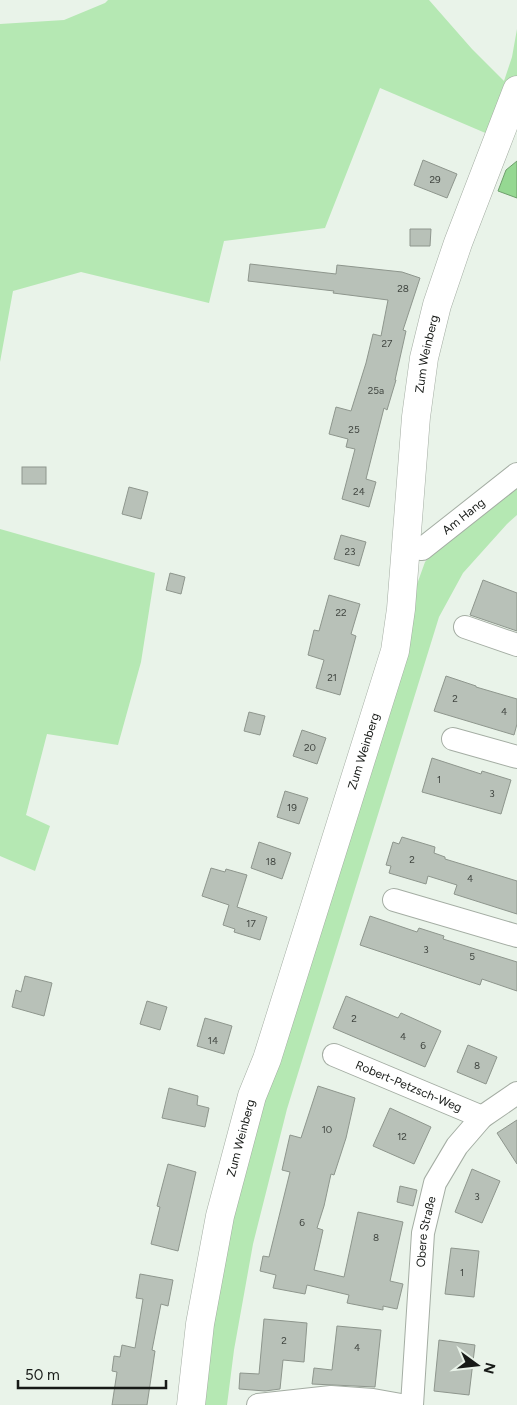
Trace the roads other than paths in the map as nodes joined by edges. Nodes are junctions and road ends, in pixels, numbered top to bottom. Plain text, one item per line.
1 (516, 93) edge
2 (517, 474) edge
3 (406, 547) junction
4 (465, 628) dead end
5 (517, 645) edge
6 (453, 739) dead end
7 (517, 757) edge
8 (394, 900) dead end
9 (517, 936) edge
10 (334, 1055) dead end
11 (517, 1093) edge
12 (482, 1117) junction
13 (191, 1405) edge
14 (258, 1405) edge
15 (401, 1405) edge
16 (412, 1405) edge

1 - 3 street, Zum Weinberg
2 - 3 street, Am Hang
3 - 13 street, Zum Weinberg
4 - 5 street
6 - 7 street
8 - 9 street
10 - 12 street, Robert-Petzsch-Weg
11 - 12 street, Obere Straße
12 - 16 street, Obere Straße
14 - 15 street

